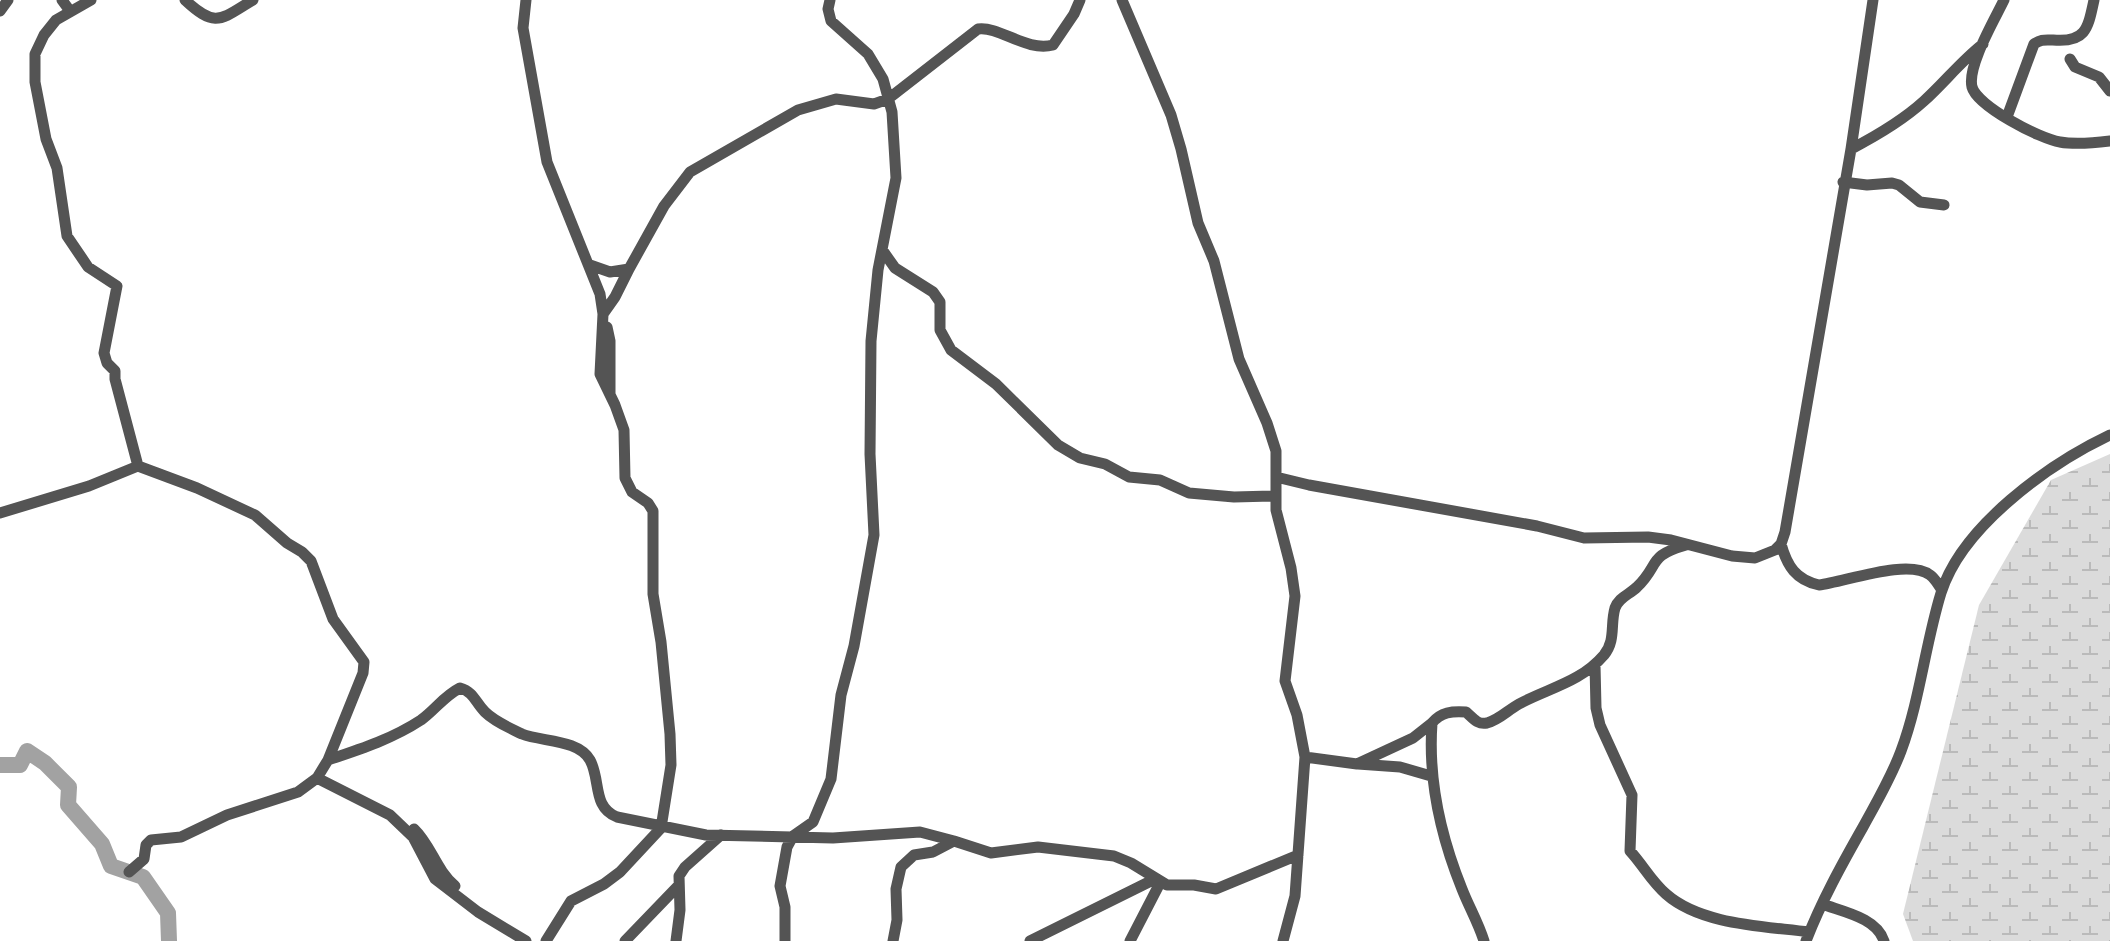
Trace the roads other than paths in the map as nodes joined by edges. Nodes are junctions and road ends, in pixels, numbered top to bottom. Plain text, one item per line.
1 (8, 0) edge
2 (62, 0) edge
3 (91, 0) edge
4 (185, 0) edge
5 (253, 0) edge
6 (526, 0) edge
7 (830, 0) edge
8 (1080, 0) edge
9 (1122, 0) edge
10 (1873, 0) edge
11 (2004, 0) edge
12 (2094, 0) edge
13 (0, 11) edge
14 (70, 11) junction
15 (1983, 43) junction
16 (2070, 59) dead end
17 (2110, 91) edge
18 (888, 99) junction
19 (2007, 117) junction
20 (2110, 141) edge
21 (1851, 149) junction
22 (1843, 182) junction
23 (1944, 205) dead end
24 (883, 251) junction
25 (590, 265) junction
26 (629, 269) junction
27 (603, 317) junction
28 (2110, 435) edge
29 (138, 466) junction
30 (1276, 477) junction
31 (1274, 496) junction
32 (0, 513) edge
33 (1687, 544) junction
34 (1781, 544) junction
35 (1942, 590) junction
36 (1595, 665) junction
37 (1432, 723) junction
38 (1305, 757) junction
39 (328, 760) junction
40 (1357, 764) junction
41 (1431, 776) junction
42 (317, 778) junction
43 (661, 828) junction
44 (721, 835) junction
45 (793, 836) junction
46 (954, 841) junction
47 (1298, 855) junction
48 (129, 872) dead end
49 (1157, 881) junction
50 (678, 886) junction
51 (1822, 904) junction
52 (1807, 937) edge
53 (526, 941) edge
54 (546, 941) edge
55 (625, 941) edge
56 (676, 941) edge
57 (785, 941) edge
58 (893, 941) edge
59 (1030, 941) edge
60 (1130, 941) edge
61 (1283, 941) edge
62 (1484, 941) edge
63 (1884, 941) edge

1 - 13 street
2 - 14 street
3 - 14 street
4 - 5 street
6 - 25 street
7 - 18 street
8 - 18 street
9 - 30 street
10 - 21 street
11 - 15 street
12 - 19 street
14 - 29 street
15 - 19 street
15 - 21 street
16 - 17 street
18 - 24 street
18 - 26 street
19 - 20 street
21 - 22 street
22 - 23 street
22 - 34 street
24 - 31 street
24 - 45 street
25 - 26 street
25 - 27 street
26 - 27 street
27 - 43 street
28 - 35 street
29 - 32 street
29 - 39 street
30 - 31 street
30 - 33 street
31 - 38 street
33 - 34 street
33 - 36 street
34 - 35 street
35 - 51 street
36 - 37 street
36 - 52 street
37 - 40 street
37 - 41 street
38 - 40 street
38 - 47 street
39 - 42 street
39 - 43 street
40 - 41 street
41 - 62 street
42 - 48 street
42 - 53 street
43 - 44 street
43 - 54 street
44 - 45 street
44 - 50 street
45 - 46 street
45 - 57 street
46 - 49 street
46 - 58 street
47 - 49 street
47 - 61 street
49 - 59 street
49 - 60 street
50 - 55 street
50 - 56 street
51 - 52 street
51 - 63 street

